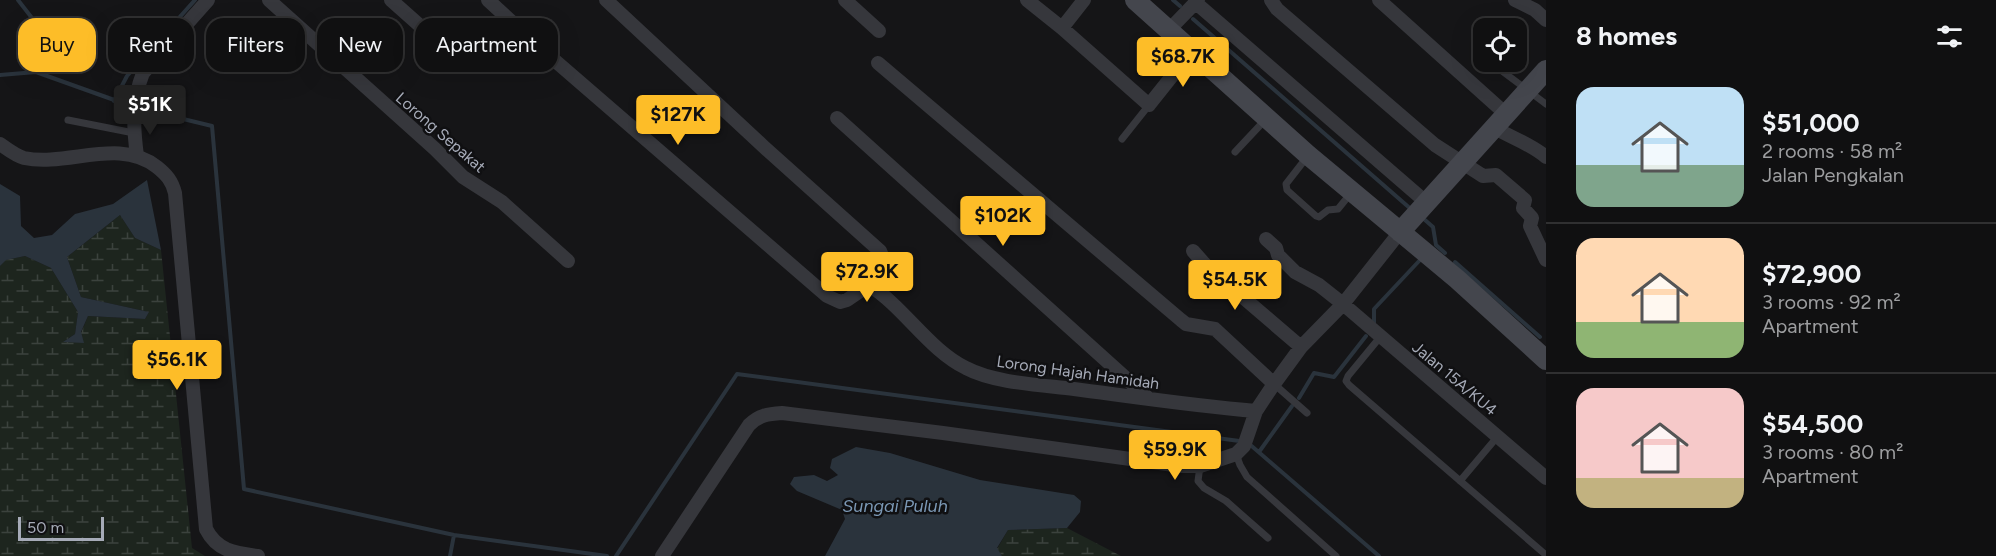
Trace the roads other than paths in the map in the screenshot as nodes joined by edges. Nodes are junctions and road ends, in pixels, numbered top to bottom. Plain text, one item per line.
1 (208, 0) edge
2 (269, 0) edge
3 (391, 0) edge
4 (488, 0) edge
5 (606, 0) edge
6 (845, 0) edge
7 (1027, 0) edge
8 (1084, 0) edge
9 (1135, 0) edge
10 (1271, 0) edge
11 (1379, 0) edge
12 (1515, 0) edge
13 (1197, 1) edge
14 (1546, 20) edge
15 (415, 21) edge
16 (1062, 28) junction
17 (1169, 30) junction
18 (879, 31) dead end
19 (1192, 51) junction
20 (878, 63) dead end
21 (1546, 70) edge
22 (1504, 72) edge
23 (1529, 90) junction
24 (1546, 104) edge
25 (1149, 105) junction
26 (837, 118) dead end
27 (1267, 118) junction
28 (68, 120) dead end
29 (1501, 121) junction
30 (134, 127) junction
31 (1122, 139) dead end
32 (0, 144) edge
33 (1235, 152) dead end
34 (1308, 155) junction
35 (137, 156) junction
36 (1546, 157) edge
37 (1464, 162) junction
38 (1351, 192) junction
39 (1427, 204) junction
40 (1400, 232) junction
41 (1266, 239) dead end
42 (1194, 251) dead end
43 (1546, 260) edge
44 (568, 261) dead end
45 (869, 285) junction
46 (1343, 304) junction
47 (1381, 336) junction
48 (1301, 347) junction
49 (1546, 360) edge
50 (1274, 384) junction
51 (1149, 399) junction
52 (1256, 411) junction
53 (1306, 413) dead end
54 (1498, 436) junction
55 (1240, 450) junction
56 (1200, 466) junction
57 (1546, 478) edge
58 (1460, 481) junction
59 (1268, 538) dead end
60 (1546, 554) edge
61 (258, 556) edge
62 (662, 556) edge
63 (1336, 556) edge

1 - 30 street
2 - 44 street, Lorong Sepakat
3 - 15 street
4 - 45 street
5 - 45 street
6 - 18 street
7 - 16 street
8 - 16 street
9 - 17 street
10 - 37 street
11 - 29 street
12 - 14 street
13 - 17 street
13 - 39 street
16 - 25 street
17 - 19 street
19 - 25 street
19 - 27 street
20 - 50 street
21 - 23 street
22 - 23 lane
23 - 24 lane
23 - 29 street
25 - 31 lane
26 - 51 street
27 - 33 lane
27 - 34 street
28 - 30 lane
29 - 36 street
29 - 37 street
30 - 35 street
32 - 35 street
34 - 38 street
34 - 38 lane
35 - 61 street
37 - 39 street
37 - 43 street
38 - 40 street
39 - 40 street
40 - 46 street
40 - 49 street
41 - 46 street, Jalan 15A/KU4
42 - 48 street
45 - 51 street, Lorong Hajah Hamidah
46 - 47 street, Jalan 15A/KU4
46 - 48 street
47 - 54 street, Jalan 15A/KU4
47 - 58 lane
48 - 50 street
50 - 52 street
50 - 53 lane
51 - 52 street, Lorong Hajah Hamidah
52 - 55 street
54 - 57 street, Jalan 15A/KU4
54 - 58 lane
55 - 56 street
55 - 63 lane
56 - 59 lane
56 - 62 street
58 - 60 lane

